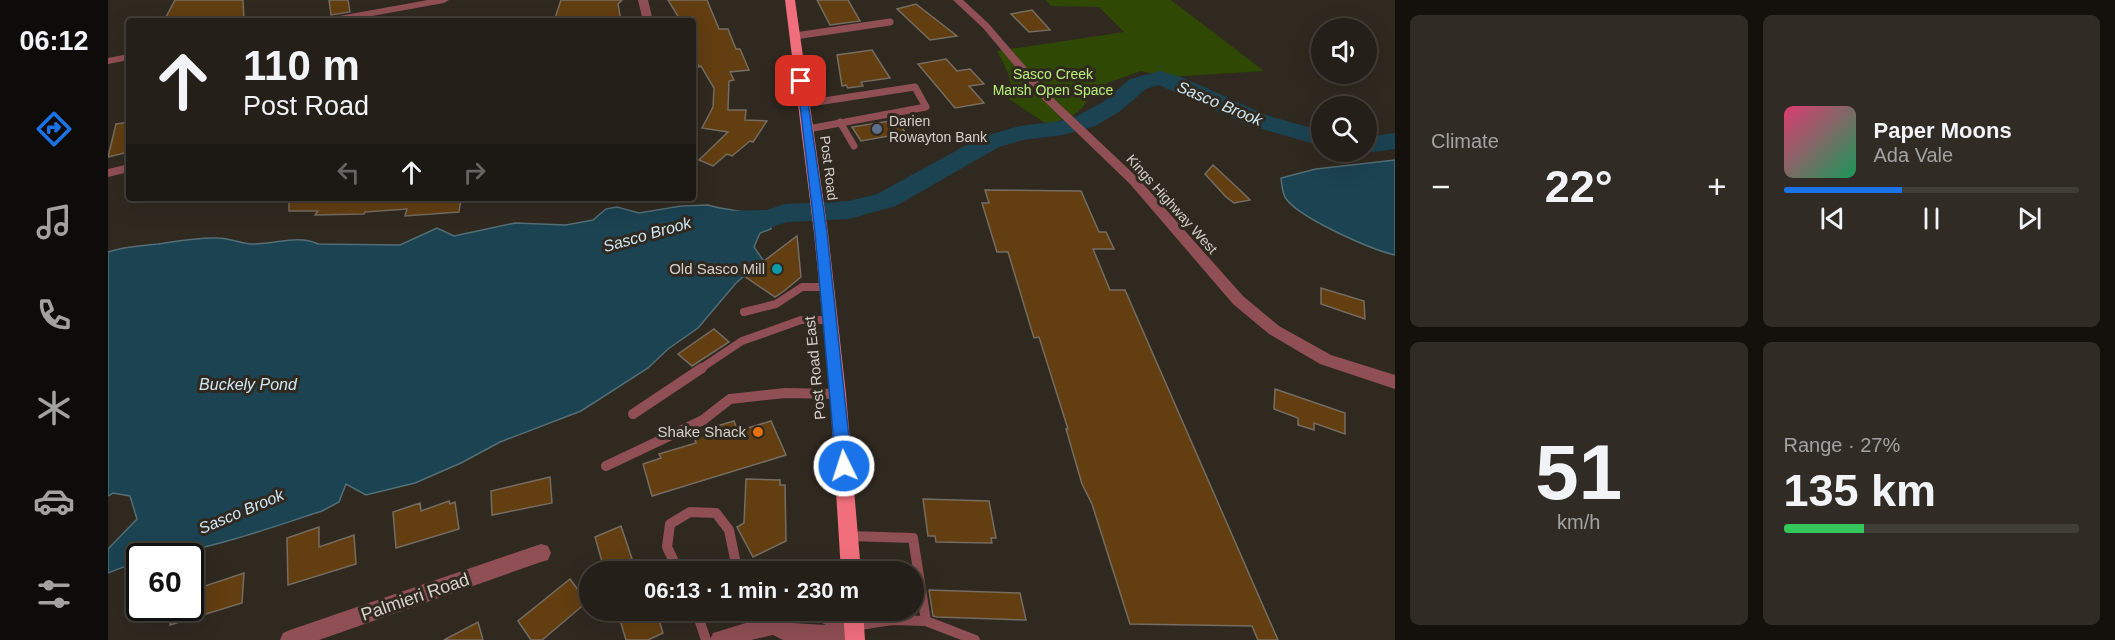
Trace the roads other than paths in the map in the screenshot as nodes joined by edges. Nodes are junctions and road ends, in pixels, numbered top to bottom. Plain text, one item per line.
1 (444, 0) edge
2 (643, 0) edge
3 (790, 0) edge
4 (958, 0) edge
5 (345, 18) edge
6 (647, 18) edge
7 (890, 22) dead end
8 (795, 36) junction
9 (126, 58) edge
10 (108, 61) edge
11 (804, 104) junction
12 (840, 122) junction
13 (808, 129) junction
14 (854, 146) dead end
15 (126, 169) edge
16 (108, 173) edge
17 (821, 233) joint
18 (826, 286) junction
19 (744, 312) dead end
20 (830, 320) junction
21 (1395, 382) edge
22 (838, 394) junction
23 (633, 414) dead end
24 (606, 466) dead end
25 (849, 536) junction
26 (541, 553) dead end
27 (674, 561) edge
28 (735, 561) edge
29 (850, 561) edge
30 (700, 621) edge
31 (926, 621) junction
32 (774, 625) junction
33 (854, 625) edge
34 (290, 640) edge
35 (706, 640) edge
36 (720, 640) edge
37 (975, 640) edge

1 - 5 street
2 - 6 street
3 - 8 main road, Post Road
4 - 21 street, Kings Highway West
7 - 8 lane
8 - 11 main road, Post Road
9 - 10 street
11 - 12 lane
11 - 13 main road, Post Road
12 - 13 lane
12 - 14 lane
13 - 17 main road, Post Road
15 - 16 street
17 - 18 main road, Post Road East
18 - 19 lane
18 - 20 main road, Post Road East
20 - 22 main road, Post Road East
20 - 23 lane
22 - 24 lane
22 - 25 main road, Post Road East
25 - 29 main road, Post Road East
25 - 31 lane
26 - 34 street, Palmieri Road
27 - 28 lane
30 - 35 lane
31 - 33 lane
31 - 37 lane
32 - 33 street
32 - 33 street
32 - 36 street

